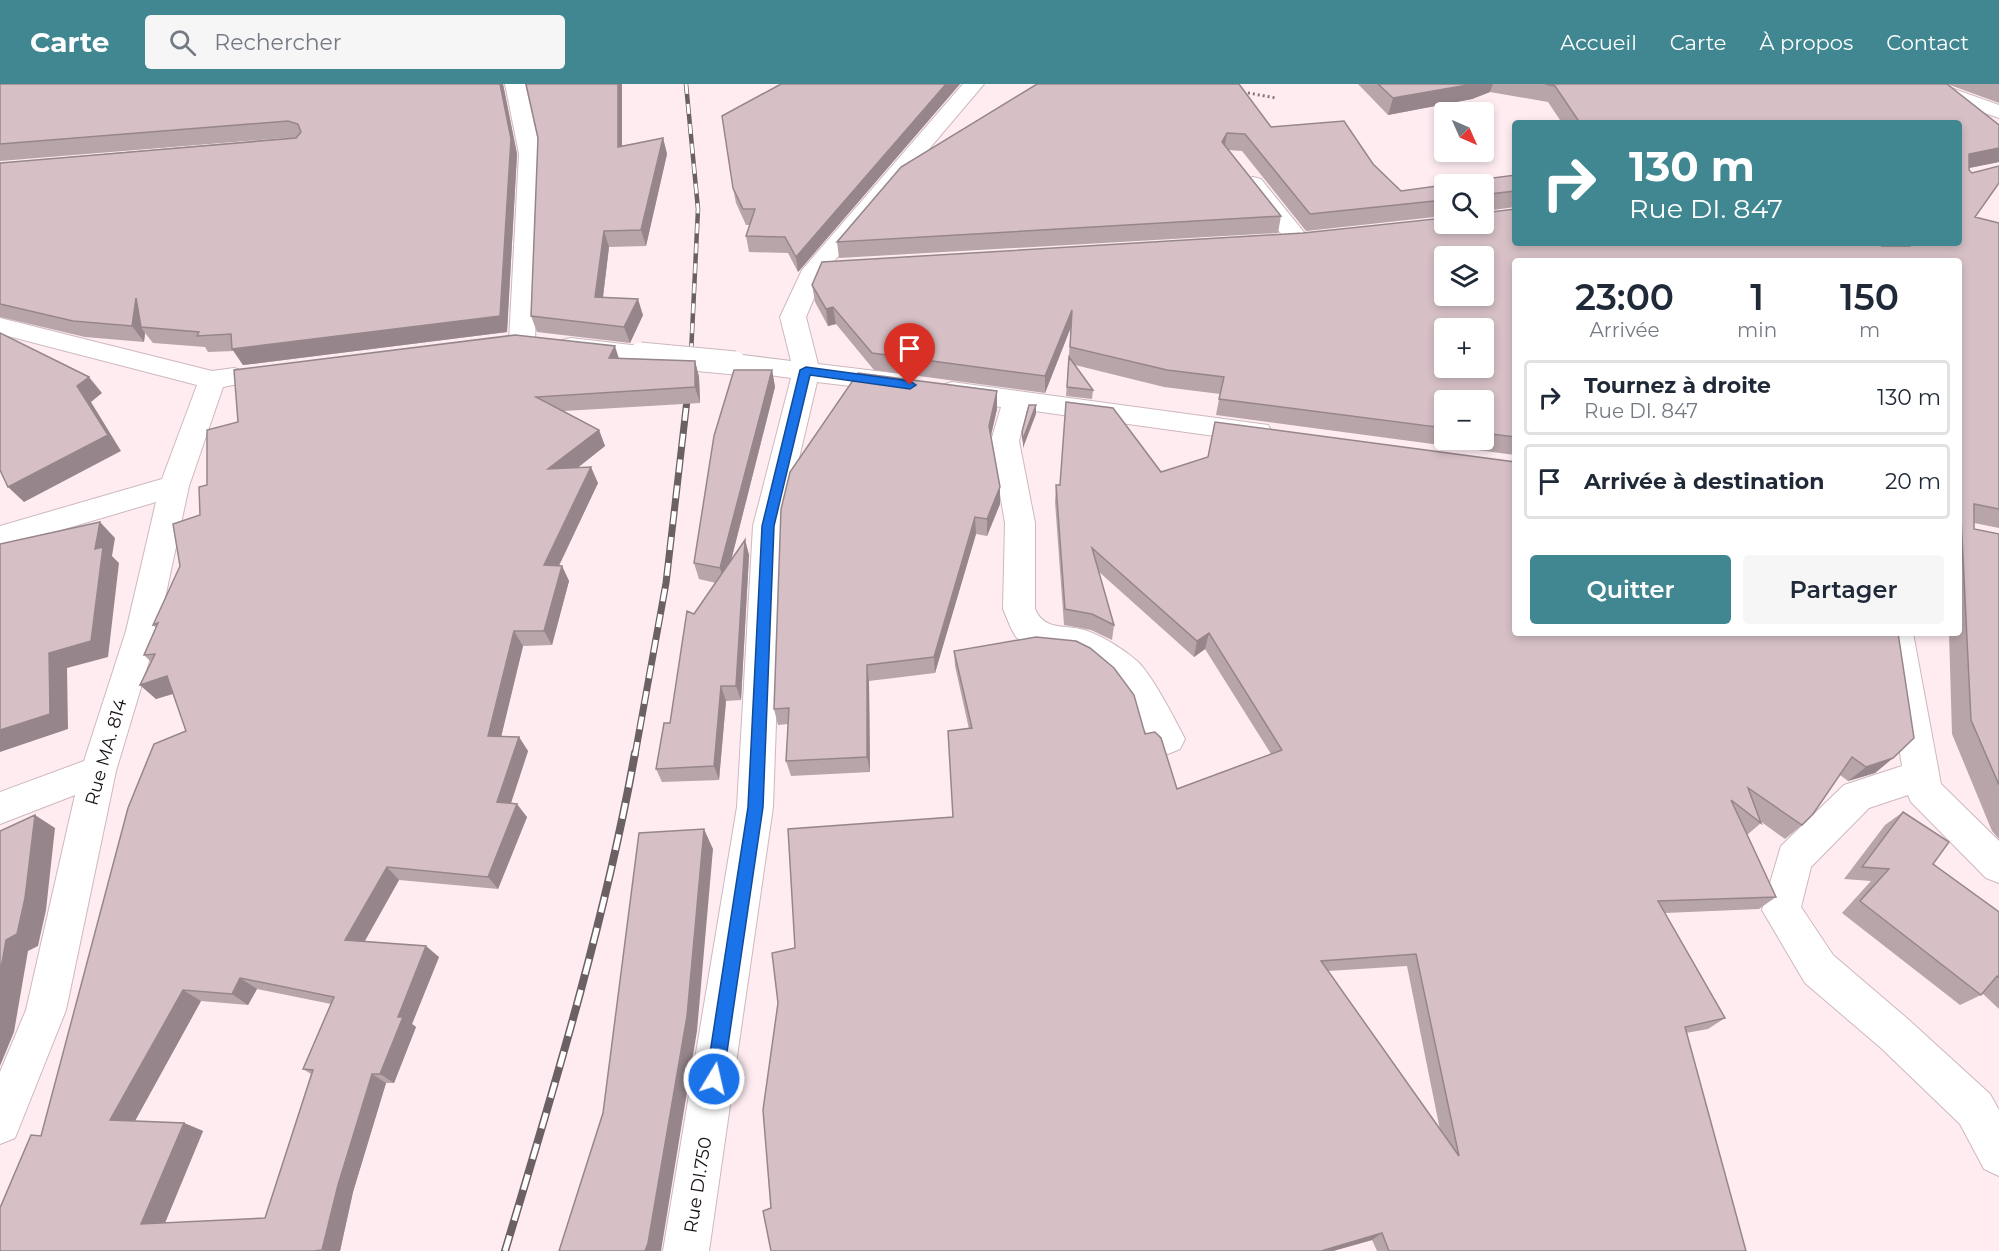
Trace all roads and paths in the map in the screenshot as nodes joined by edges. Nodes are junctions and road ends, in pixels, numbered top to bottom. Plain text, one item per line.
1 (515, 84) edge
2 (974, 84) edge
3 (1921, 84) edge
4 (1233, 90) edge
5 (1276, 98) dead end
6 (1999, 111) edge
7 (1239, 166) edge
8 (1299, 241) edge
9 (849, 268) edge
10 (814, 270) junction
11 (0, 326) edge
12 (806, 370) junction
13 (260, 374) edge
14 (213, 380) junction
15 (1016, 400) junction
16 (1281, 436) edge
17 (174, 486) junction
18 (0, 537) edge
19 (1898, 636) edge
20 (1168, 739) dead end
21 (98, 771) junction
22 (1921, 776) junction
23 (0, 808) edge
24 (1999, 866) edge
25 (0, 1123) edge
26 (1999, 1154) edge
27 (686, 1251) edge

1 - 12 street, bridge
2 - 10 street
3 - 6 street
4 - 5 path
7 - 8 street
9 - 10 street
10 - 12 street
11 - 14 street
12 - 15 street
12 - 27 street, Rue DI.750
13 - 14 street
14 - 17 street, Rue MA. 814
15 - 16 street
15 - 20 street
17 - 18 street
17 - 21 street, Rue MA. 814
19 - 22 street
21 - 23 street
21 - 25 street, Rue MA. 814
22 - 24 street
22 - 26 street

